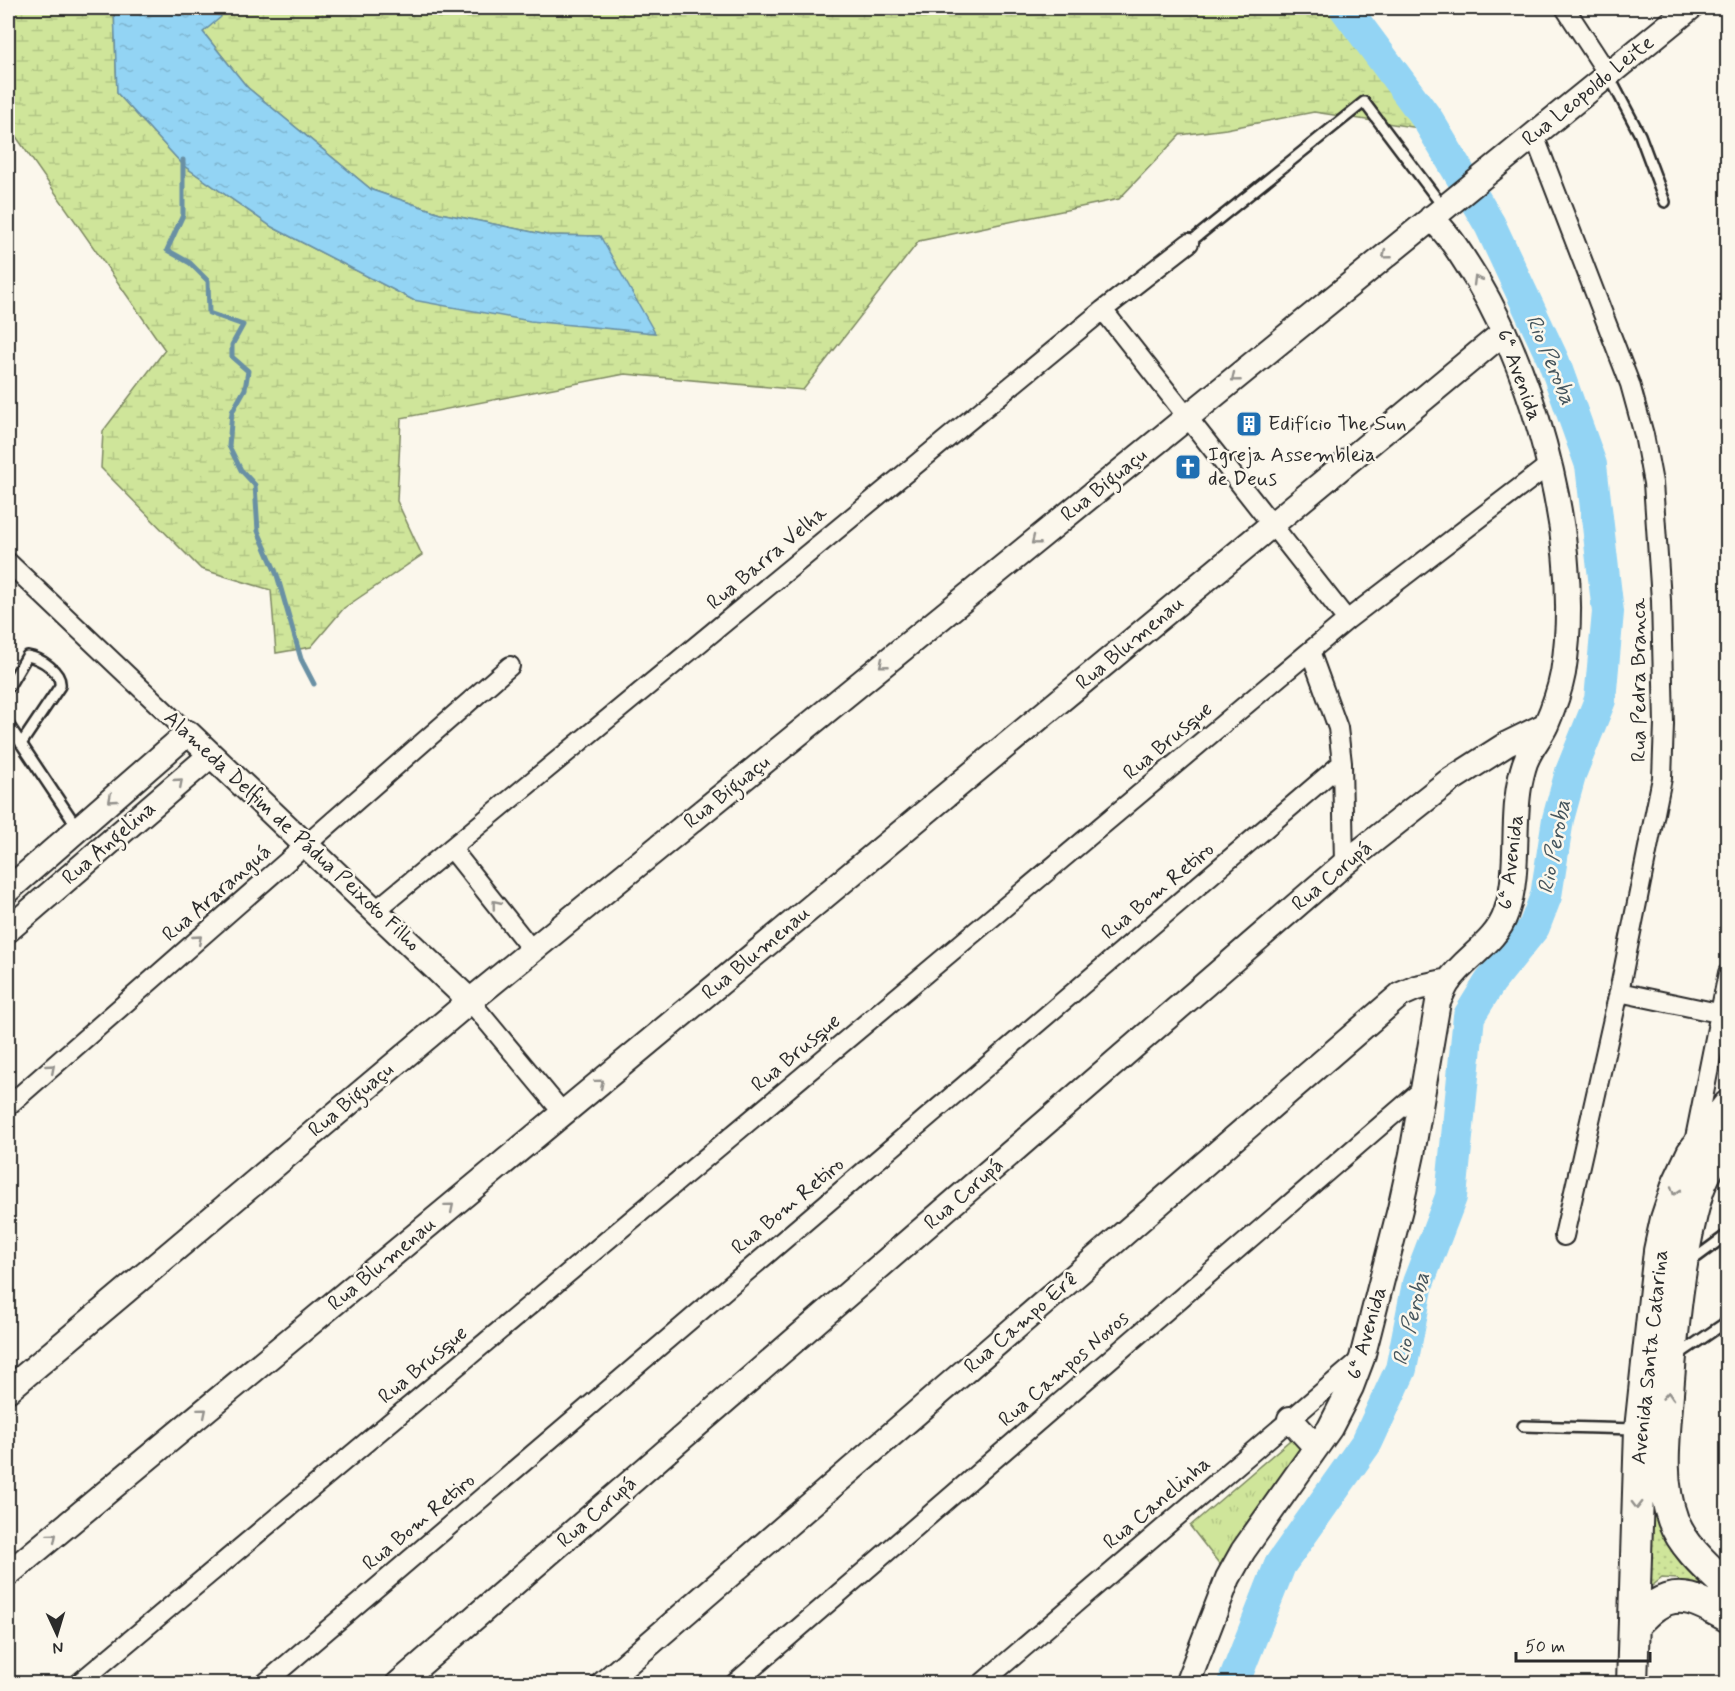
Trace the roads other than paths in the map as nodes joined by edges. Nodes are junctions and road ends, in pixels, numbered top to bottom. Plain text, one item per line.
1 (1565, 8) edge
2 (1690, 8) edge
3 (1608, 74) junction
4 (1534, 135) junction
5 (1665, 202) dead end
6 (1443, 209) junction
7 (1190, 243) joint
8 (1103, 310) junction
9 (1504, 332) junction
10 (1187, 417) junction
11 (1550, 465) junction
12 (1272, 525) junction
13 (8, 564) edge
14 (1347, 620) junction
15 (1310, 651) junction
16 (510, 666) dead end
17 (8, 688) edge
18 (8, 723) edge
19 (1546, 725) junction
20 (188, 733) junction
21 (21, 744) junction
22 (211, 755) junction
23 (1342, 764) junction
24 (79, 829) junction
25 (306, 844) junction
26 (450, 848) junction
27 (1344, 864) junction
28 (8, 890) edge
29 (375, 910) junction
30 (8, 930) edge
31 (532, 950) junction
32 (1728, 973) edge
33 (1449, 981) junction
34 (1619, 992) junction
35 (470, 1000) junction
36 (1718, 1013) junction
37 (1424, 1088) junction
38 (8, 1106) edge
39 (1728, 1106) edge
40 (563, 1113) junction
41 (1728, 1139) edge
42 (1692, 1153) junction
43 (1728, 1234) edge
44 (1564, 1236) dead end
45 (1681, 1269) junction
46 (1728, 1321) edge
47 (1362, 1358) junction
48 (1671, 1359) junction
49 (8, 1390) edge
50 (1290, 1419) junction
51 (1523, 1426) dead end
52 (1640, 1430) junction
53 (1316, 1447) junction
54 (8, 1574) edge
55 (1728, 1587) edge
56 (1728, 1617) edge
57 (1634, 1625) junction
58 (78, 1683) edge
59 (264, 1683) edge
60 (398, 1683) edge
61 (603, 1683) edge
62 (734, 1683) edge
63 (981, 1683) edge
64 (1187, 1683) edge
65 (1632, 1683) edge

1 - 3 street
2 - 3 street, Rua Leopoldo Leite
3 - 4 street, Rua Leopoldo Leite
3 - 5 lane
4 - 6 street, Rua Leopoldo Leite
4 - 34 street, Rua Pedra Branca
6 - 7 lane
9 -> 6 street, 6ª Avenida
6 -> 10 street, Rua Biguaçu
7 - 8 street, Rua Barra Velha
8 - 10 street
8 - 26 street, Rua Barra Velha
9 - 11 street, 6ª Avenida
9 - 12 street, Rua Blumenau
10 - 12 street
10 -> 31 street, Rua Biguaçu
11 - 14 street, Rua Brusque
11 - 19 street, 6ª Avenida
12 - 14 street
40 -> 12 street, Rua Blumenau
13 - 20 street, Alameda Delfim de Pádua Peixoto Filho
14 - 15 street, Rua Brusque
15 - 23 street
15 - 58 street, Rua Brusque
16 - 25 street, Rua Araranguá
17 - 21 lane
18 - 21 lane
19 - 27 street, Rua Corupá
19 - 33 street, 6ª Avenida
20 - 22 street, Alameda Delfim de Pádua Peixoto Filho
20 -> 24 street, Rua Angelina
21 - 24 lane
22 - 25 street, Alameda Delfim de Pádua Peixoto Filho
30 -> 22 street, Rua Angelina
23 - 27 street
23 - 59 street, Rua Bom Retiro
24 - 28 street, Rua Angelina
25 - 29 street, Alameda Delfim de Pádua Peixoto Filho
38 -> 25 street, Rua Araranguá
26 - 29 street, Rua Barra Velha
31 -> 26 street
27 - 60 street, Rua Corupá
29 - 35 street, Alameda Delfim de Pádua Peixoto Filho
31 - 35 street, Rua Biguaçu
32 - 36 street
33 - 37 street, 6ª Avenida
33 - 61 street, Rua Campo Erê
34 - 36 street
34 - 44 street, Rua Pedra Branca
35 - 40 street, Alameda Delfim de Pádua Peixoto Filho
35 - 49 street, Rua Biguaçu
36 - 42 street
37 - 47 street, 6ª Avenida
37 - 62 street, Rua Campos Novos
39 - 42 main road, Avenida Santa Catarina
54 -> 40 street, Rua Blumenau
41 - 45 main road, Avenida Santa Catarina
42 -> 52 main road, Avenida Santa Catarina
43 - 45 lane
45 - 48 main road, Avenida Santa Catarina
46 - 48 lane
47 - 50 street, Rua Canelinha
47 - 53 street, 6ª Avenida
55 -> 48 main road, Avenida Santa Catarina
50 - 53 street
50 - 63 street, Rua Canelinha
51 - 52 lane
52 -> 57 main road, Avenida Santa Catarina
53 - 64 street, 6ª Avenida
56 - 57 main road
57 - 65 main road, Avenida Santa Catarina

